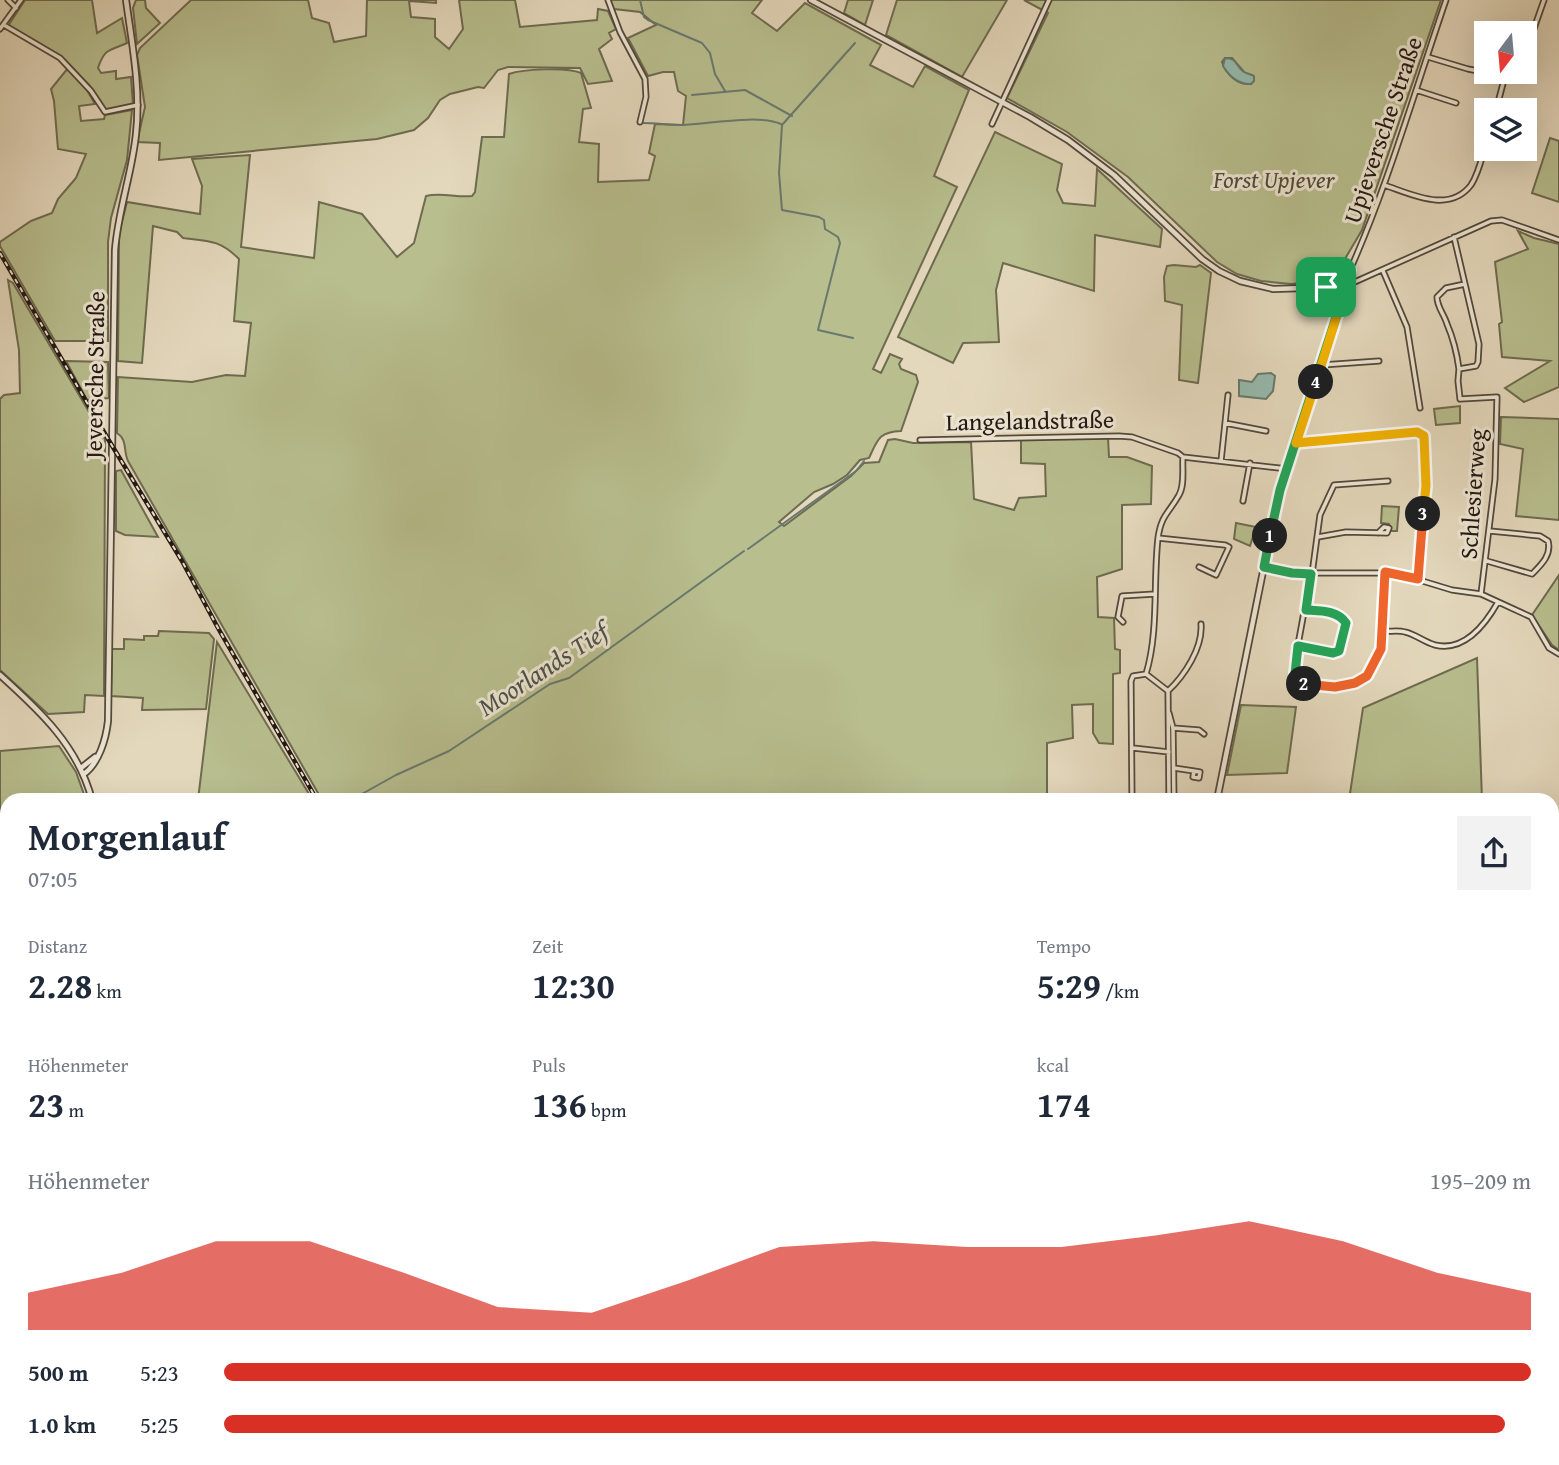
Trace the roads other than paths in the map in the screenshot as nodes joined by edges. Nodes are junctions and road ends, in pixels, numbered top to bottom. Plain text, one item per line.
1 (8, 0) edge
2 (21, 0) edge
3 (126, 0) edge
4 (608, 0) edge
5 (811, 0) edge
6 (1049, 0) edge
7 (1447, 0) edge
8 (1544, 0) edge
9 (16, 8) junction
10 (1537, 21) edge
11 (2, 27) edge
12 (1427, 57) junction
13 (1474, 70) edge
14 (1416, 90) junction
15 (1003, 102) junction
16 (1455, 103) dead end
17 (138, 106) junction
18 (640, 122) dead end
19 (992, 124) dead end
20 (1480, 161) edge
21 (1384, 185) junction
22 (1454, 237) junction
23 (1559, 240) edge
24 (1383, 271) junction
25 (1344, 278) junction
26 (1465, 284) junction
27 (1341, 287) junction
28 (1378, 361) dead end
29 (1321, 365) junction
30 (1459, 369) junction
31 (1228, 395) dead end
32 (1420, 408) dead end
33 (1225, 423) junction
34 (1266, 430) dead end
35 (920, 440) dead end
36 (1296, 443) junction
37 (1183, 457) junction
38 (1221, 461) junction
39 (1250, 463) junction
40 (1288, 469) junction
41 (1388, 481) dead end
42 (1243, 501) dead end
43 (1490, 531) junction
44 (1378, 533) dead end
45 (1158, 537) junction
46 (1318, 537) junction
47 (1487, 561) junction
48 (1199, 567) dead end
49 (1264, 567) junction
50 (1385, 572) junction
51 (1312, 574) junction
52 (1418, 579) junction
53 (1155, 594) junction
54 (1481, 594) junction
55 (1499, 601) junction
56 (1306, 610) junction
57 (1123, 622) dead end
58 (1201, 624) dead end
59 (1382, 632) junction
60 (1298, 646) junction
61 (1559, 654) edge
62 (1146, 674) junction
63 (0, 675) edge
64 (1168, 691) junction
65 (1169, 713) junction
66 (1173, 728) junction
67 (1205, 734) dead end
68 (1133, 748) junction
69 (100, 751) junction
70 (1169, 752) junction
71 (81, 768) junction
72 (1174, 768) junction
73 (1194, 771) dead end
74 (84, 774) junction
75 (90, 793) edge
76 (1132, 793) edge
77 (1172, 793) edge
78 (1172, 793) edge
79 (1218, 793) edge

1 - 9 street
2 - 9 street
3 - 17 street, Jeversche Straße
4 - 18 street
5 - 15 street
6 - 15 street
7 - 12 street, Upjeversche Straße
8 - 10 street
9 - 11 street
11 - 17 street
12 - 13 street
12 - 14 street, Upjeversche Straße
14 - 16 street
14 - 21 street, Upjeversche Straße
15 - 19 street
15 - 27 street
17 - 69 street, Jeversche Straße
20 - 21 street
21 - 25 street, Upjeversche Straße
22 - 23 street
22 - 24 street
22 - 26 street
24 - 27 street
24 - 32 street
25 - 27 street
25 - 27 street
26 - 30 street
26 - 30 street
27 - 29 street
28 - 29 street
29 - 36 street
30 - 43 street, Schlesierweg
31 - 33 street
33 - 34 street
33 - 38 street
35 - 37 street, Langelandstraße
36 - 40 street
36 - 52 street
37 - 38 street, Langelandstraße
37 - 45 street
38 - 39 street, Langelandstraße
39 - 40 street, Langelandstraße
39 - 42 street
40 - 49 street
41 - 46 street
43 - 47 street, Schlesierweg
43 - 47 street
44 - 46 street
45 - 48 street
45 - 53 street
46 - 51 street
47 - 54 street, Schlesierweg
49 - 51 street
49 - 79 street
50 - 51 street
50 - 52 street
50 - 59 street
51 - 56 street
52 - 54 street
53 - 57 street
53 - 62 street
54 - 55 street
55 - 59 street
55 - 61 street
56 - 60 street
56 - 60 street
58 - 64 street
59 - 60 street
62 - 64 street
62 - 68 street
63 - 71 street
64 - 65 street
65 - 66 street
65 - 70 street
66 - 67 street
66 - 72 street
68 - 70 street
68 - 76 street
69 - 71 street
69 - 74 street, Jeversche Straße
70 - 77 street
71 - 74 street
72 - 73 street
72 - 78 street
74 - 75 street

